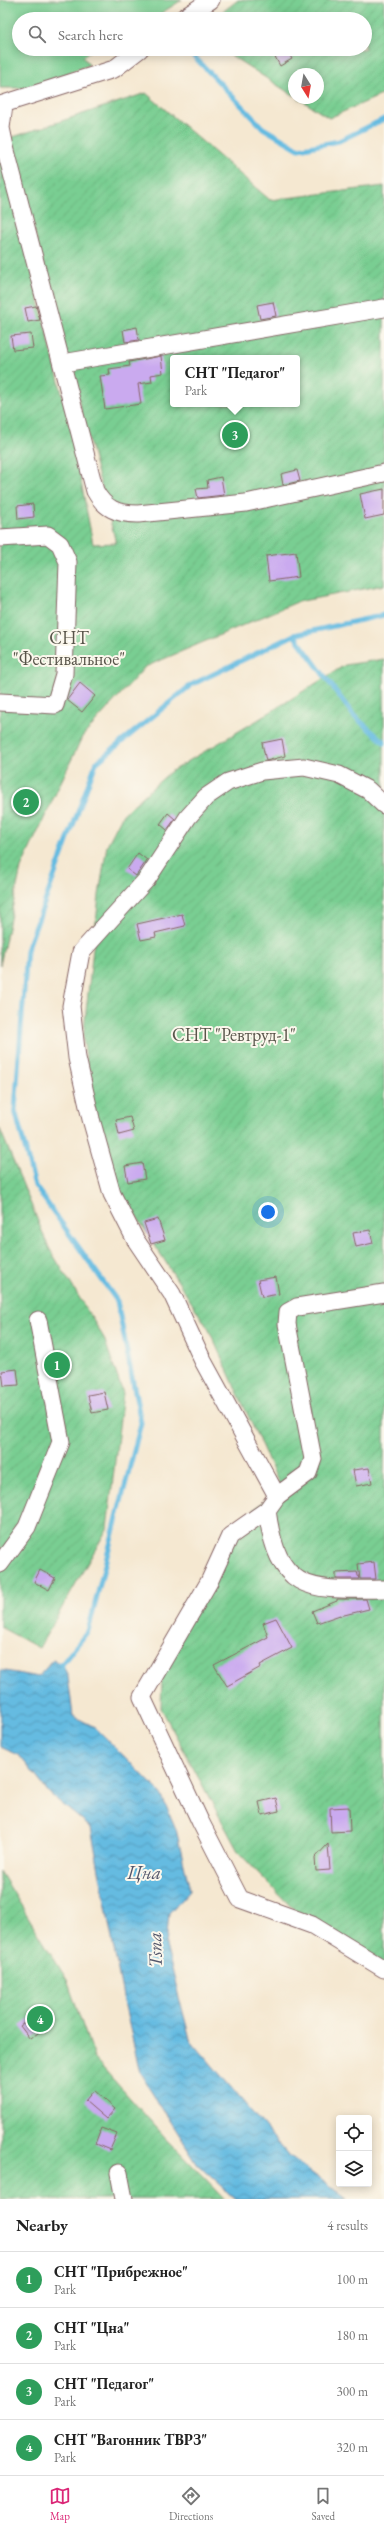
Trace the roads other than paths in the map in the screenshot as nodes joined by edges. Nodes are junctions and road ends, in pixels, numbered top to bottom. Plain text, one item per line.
1 (208, 2) edge
2 (193, 12) edge
3 (131, 56) edge
4 (2, 105) edge
5 (384, 308) edge
6 (62, 363) junction
7 (384, 473) edge
8 (0, 538) edge
9 (0, 702) edge
10 (384, 805) edge
11 (384, 1293) edge
12 (38, 1320) dead end
13 (277, 1496) junction
14 (266, 1510) junction
15 (0, 1564) edge
16 (384, 1588) edge
17 (384, 1969) edge
18 (119, 2173) dead end
19 (124, 2199) edge

1 - 2 street
3 - 4 street
4 - 6 street
5 - 6 street
6 - 7 street
8 - 9 street
10 - 13 street
11 - 13 street
12 - 15 street
13 - 14 street
14 - 16 street
14 - 17 street
18 - 19 street

